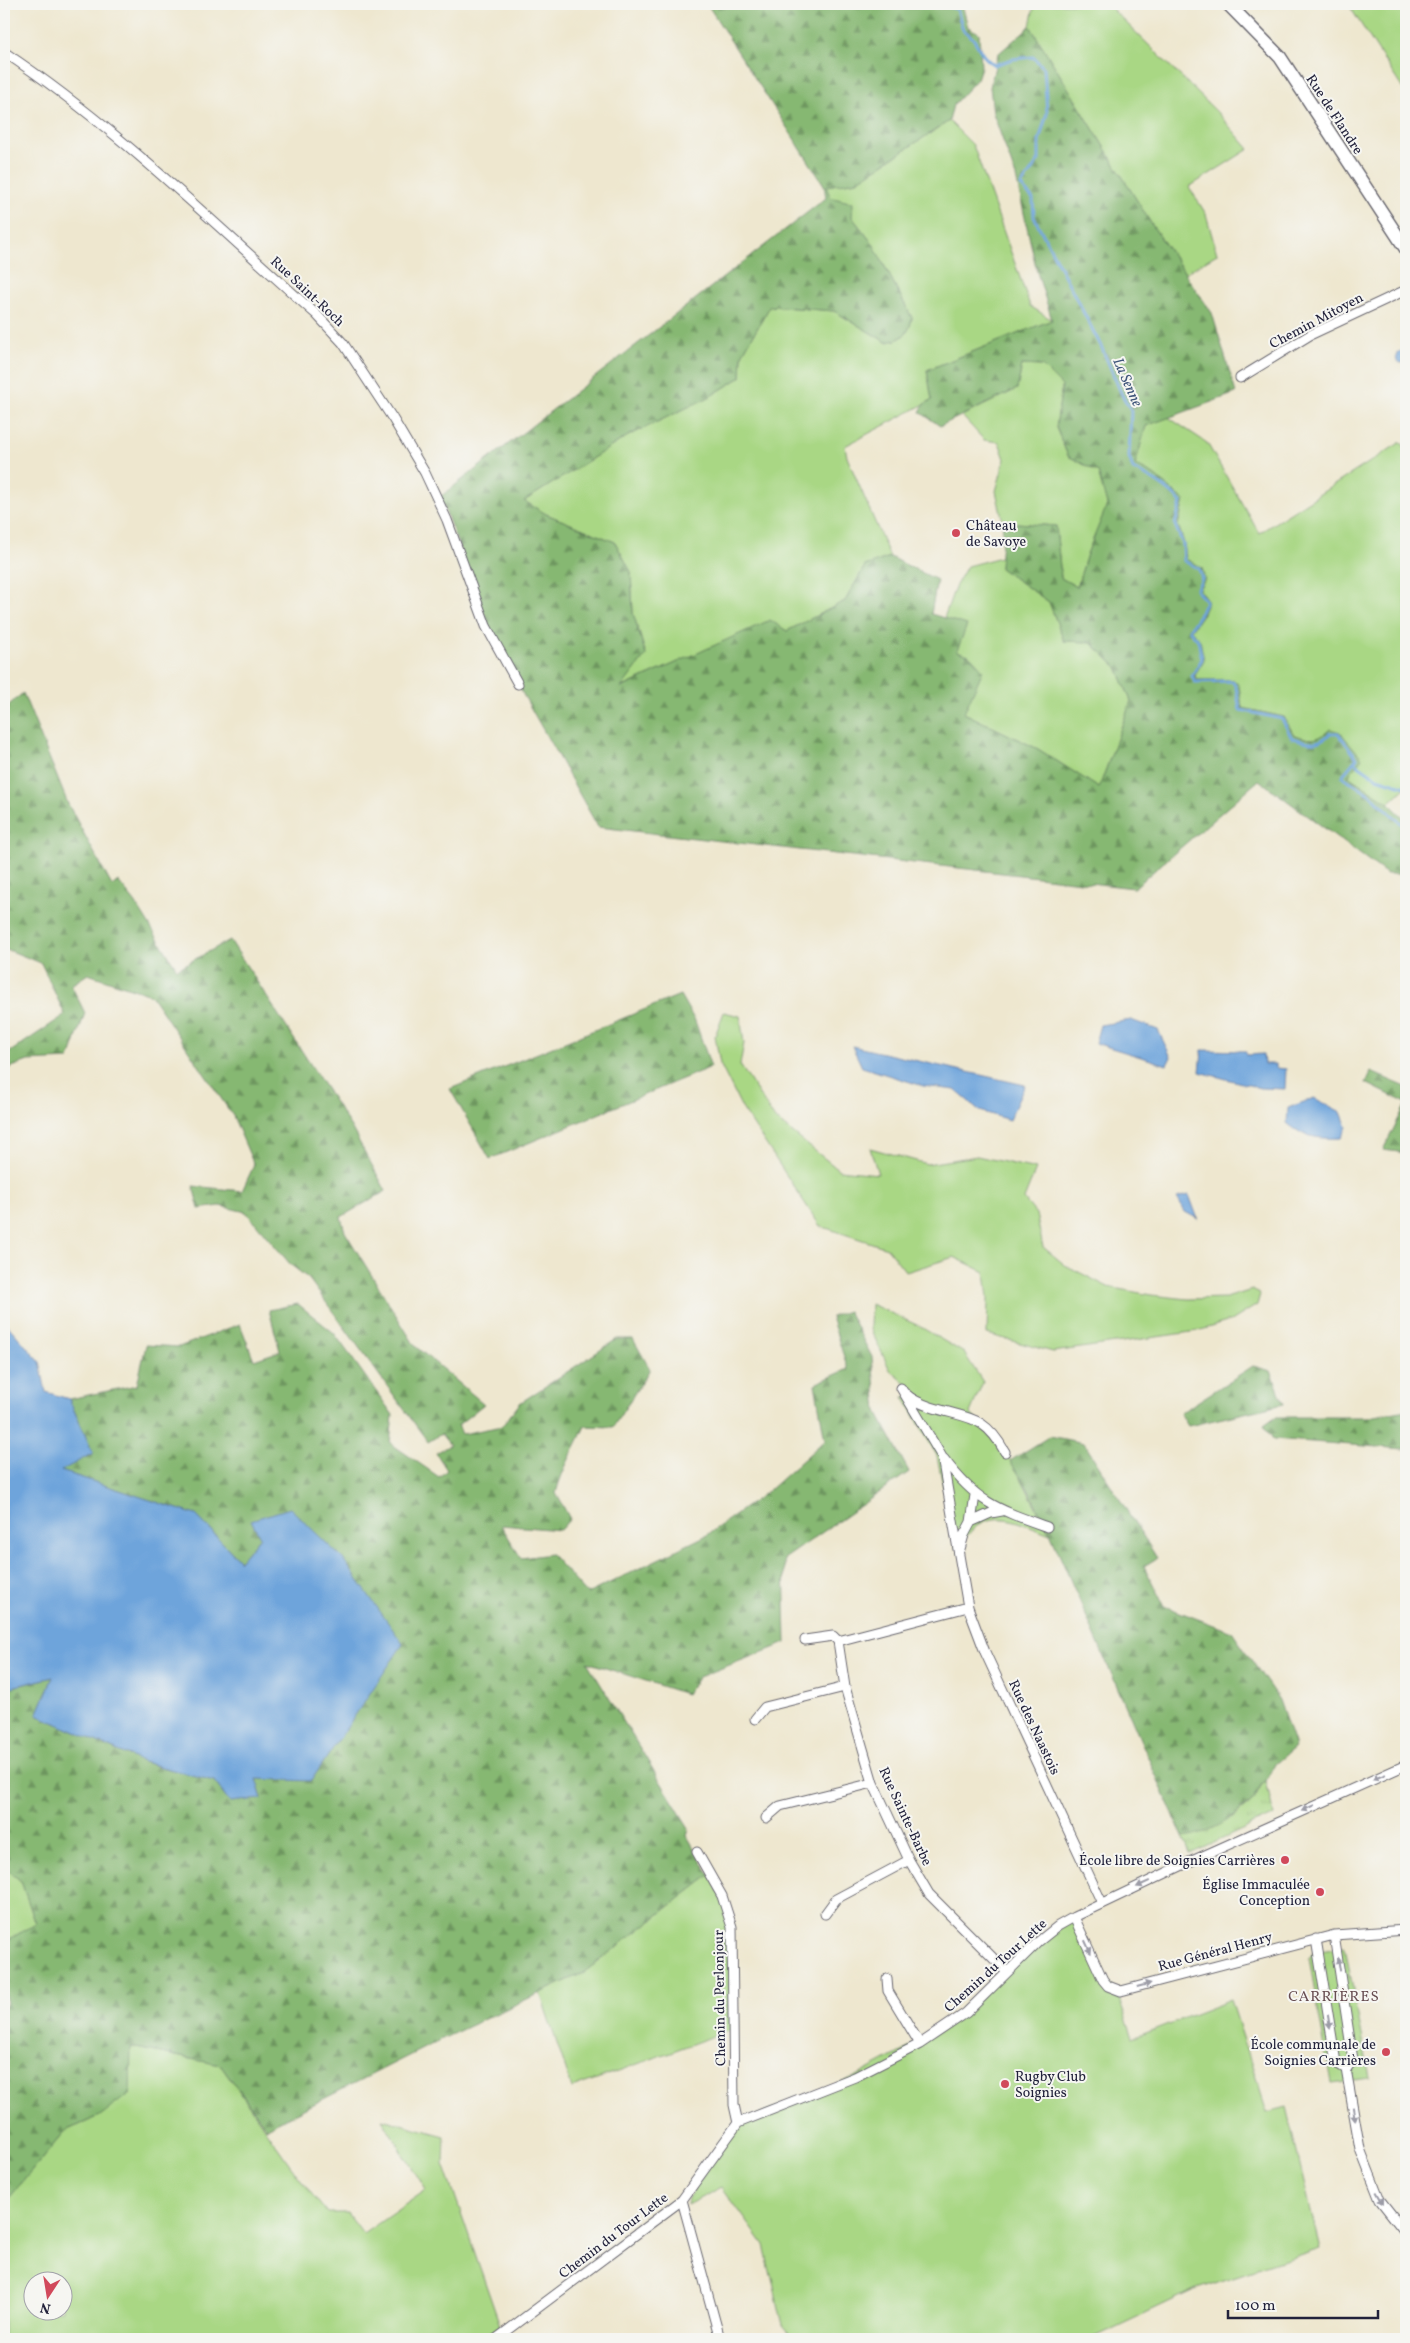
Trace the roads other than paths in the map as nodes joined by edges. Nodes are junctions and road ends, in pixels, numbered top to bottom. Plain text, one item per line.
1 (1228, 4) edge
2 (4, 52) edge
3 (1406, 249) edge
4 (1406, 290) edge
5 (1240, 378) dead end
6 (518, 684) dead end
7 (933, 1408) junction
8 (920, 1420) junction
9 (1004, 1452) dead end
10 (942, 1457) junction
11 (975, 1495) junction
12 (1002, 1511) junction
13 (971, 1522) junction
14 (1047, 1527) dead end
15 (959, 1557) junction
16 (968, 1607) junction
17 (805, 1640) dead end
18 (838, 1641) junction
19 (846, 1687) junction
20 (755, 1719) dead end
21 (1406, 1765) edge
22 (873, 1783) junction
23 (766, 1818) dead end
24 (696, 1852) dead end
25 (909, 1860) junction
26 (1102, 1904) junction
27 (825, 1914) dead end
28 (1074, 1917) junction
29 (1406, 1930) edge
30 (1334, 1935) junction
31 (1316, 1939) junction
32 (1007, 1972) junction
33 (887, 1979) dead end
34 (920, 2044) junction
35 (1346, 2069) junction
36 (738, 2123) junction
37 (682, 2200) junction
38 (1406, 2233) edge
39 (496, 2339) edge
40 (720, 2339) edge

1 - 3 street, Rue de Flandre
2 - 6 street, Rue Saint-Roch
4 - 5 street, Chemin Mitoyen
7 - 8 street
7 - 8 street, Rue des Naastois
7 - 9 street, Rue des Naastois
8 - 10 street, Rue des Naastois
10 - 11 street, Rue des Naastois
10 - 15 street, Rue des Naastois
11 - 12 street, Rue des Naastois
11 - 13 street, Rue des Naastois
12 - 13 street
12 - 14 street, Rue des Naastois
13 - 15 street, Rue des Naastois
15 - 16 street, Rue des Naastois
16 - 18 street
16 - 26 street, Rue des Naastois
17 - 18 street
18 - 19 street, Rue Sainte-Barbe
19 - 20 street
19 - 22 street, Rue Sainte-Barbe
21 -> 26 street, Chemin du Tour Lette
22 - 23 street
22 - 25 street, Rue Sainte-Barbe
24 - 36 street, Chemin du Perlonjour
25 - 27 street
25 - 32 street, Rue Sainte-Barbe
26 - 28 street, Chemin du Tour Lette
28 -> 31 street, Rue Général Henry
28 - 32 street, Chemin du Tour Lette
29 - 30 street, Rue Général Henry
30 - 31 street, Rue Général Henry
35 -> 30 street
31 -> 35 street
32 - 34 street, Chemin du Tour Lette
33 - 34 street
34 - 36 street, Chemin du Tour Lette
35 -> 38 street
36 - 37 street, Chemin du Tour Lette
37 - 39 street, Chemin du Tour Lette
37 - 40 street

